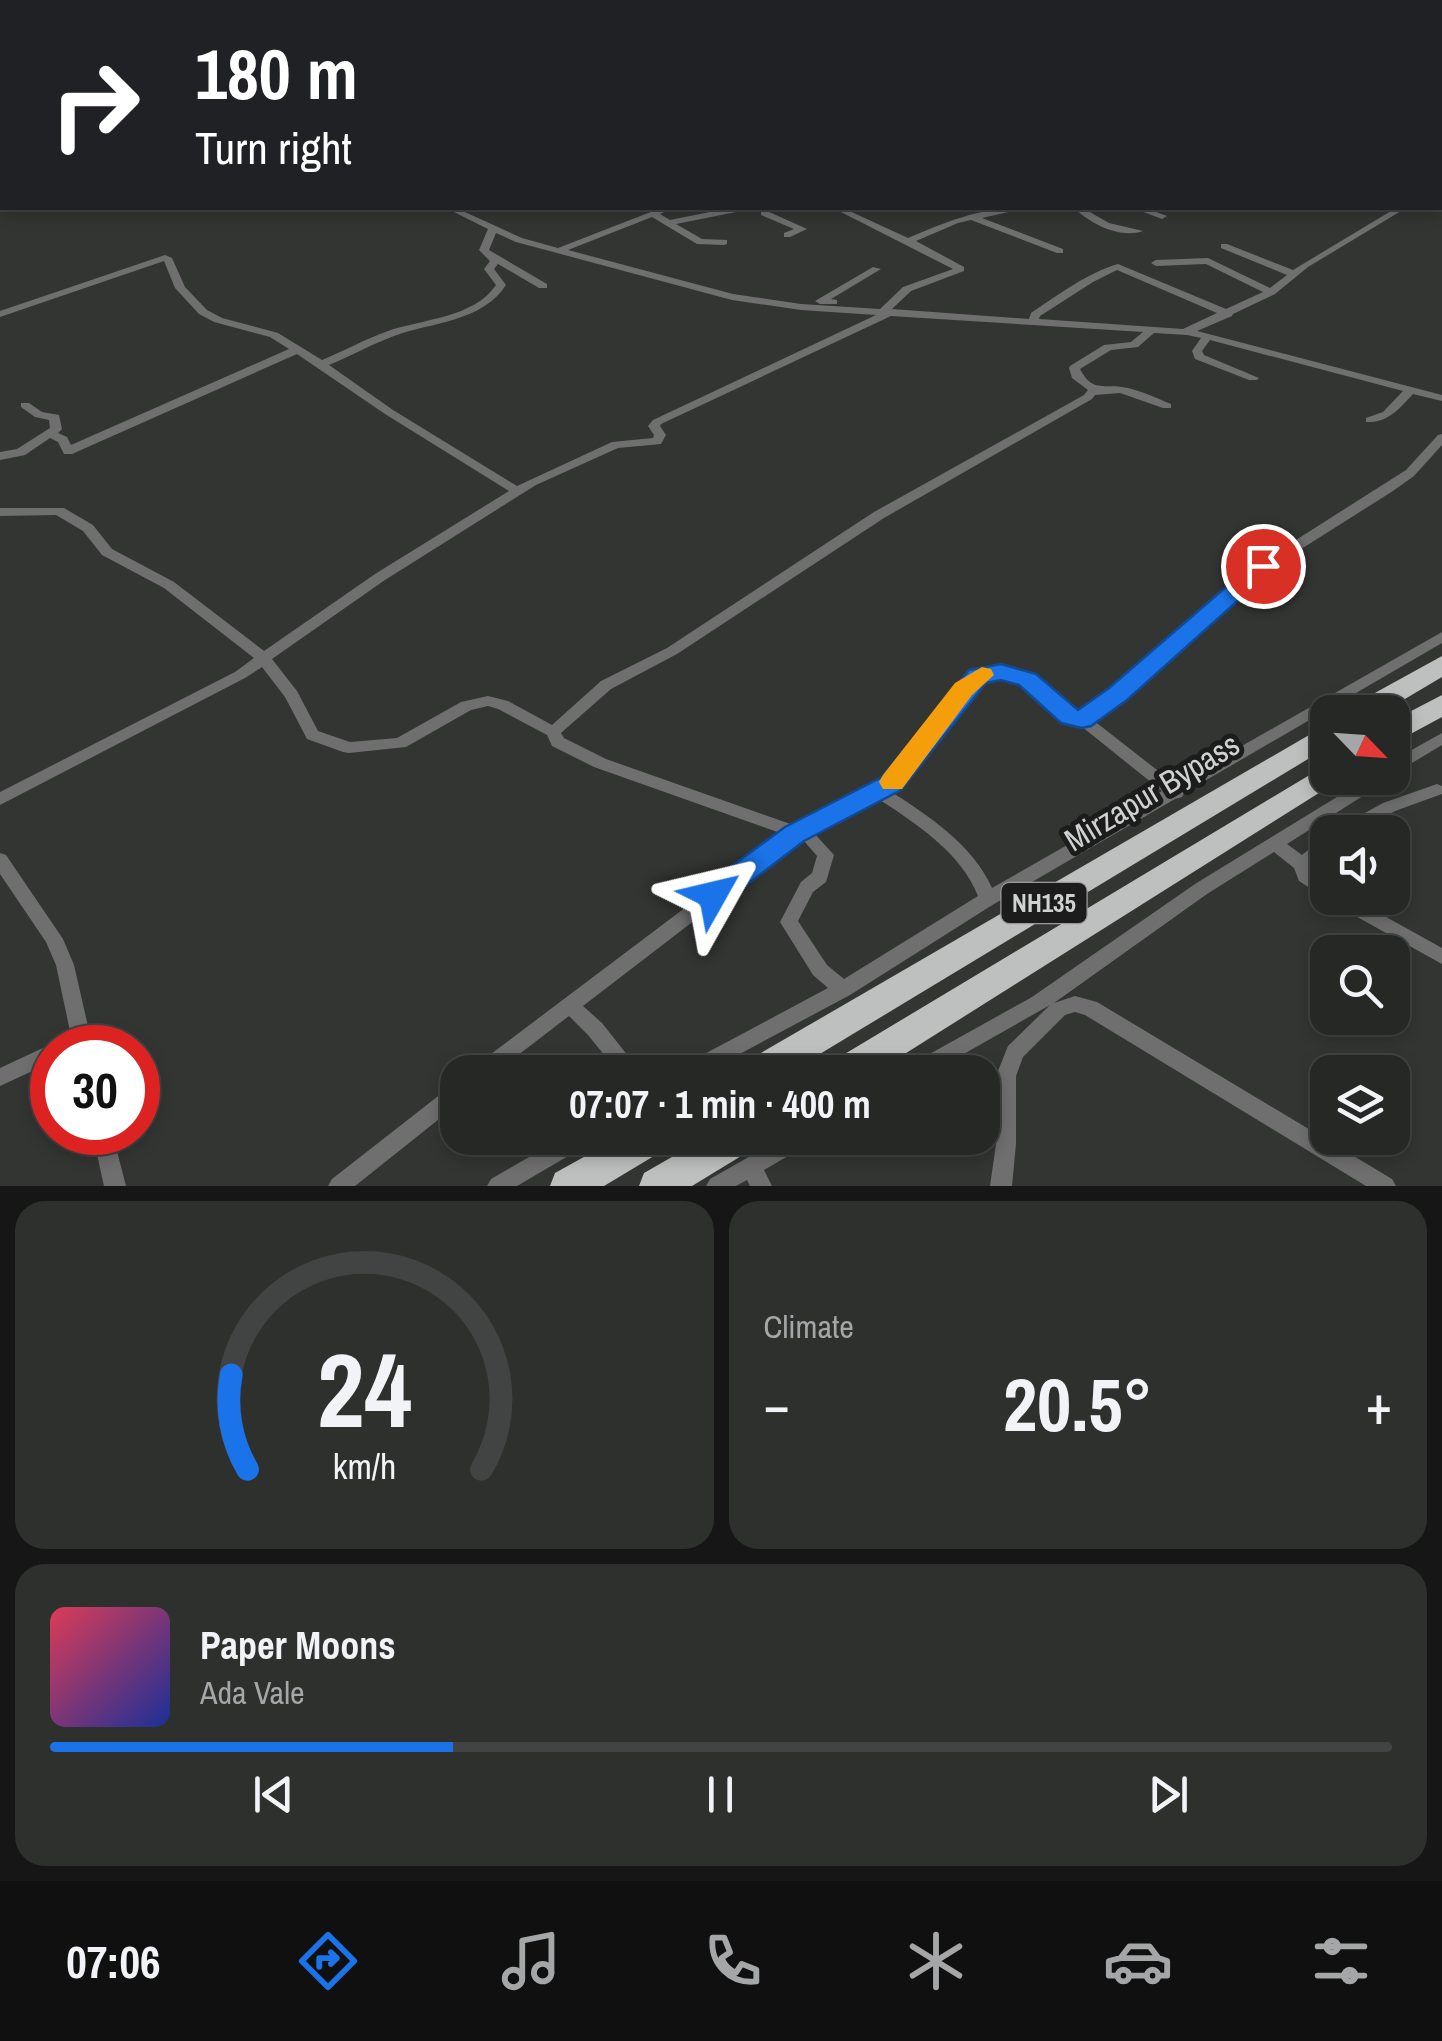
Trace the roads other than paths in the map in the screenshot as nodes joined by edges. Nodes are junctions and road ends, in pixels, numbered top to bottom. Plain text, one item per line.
1 (454, 210) edge
2 (663, 210) edge
3 (734, 210) edge
4 (757, 210) edge
5 (773, 210) edge
6 (842, 210) edge
7 (1004, 210) edge
8 (1081, 210) edge
9 (1143, 210) edge
10 (1399, 210) edge
11 (764, 213) junction
12 (653, 214) junction
13 (1162, 216) dead end
14 (970, 217) junction
15 (671, 222) junction
16 (493, 228) junction
17 (1138, 232) dead end
18 (787, 235) dead end
19 (908, 241) junction
20 (724, 242) dead end
21 (1224, 246) dead end
22 (561, 250) junction
23 (1060, 251) dead end
24 (492, 257) junction
25 (1156, 263) dead end
26 (876, 269) dead end
27 (1294, 274) junction
28 (543, 286) dead end
29 (1270, 292) junction
30 (887, 310) junction
31 (0, 314) edge
32 (1228, 314) junction
33 (1033, 321) junction
34 (1153, 329) junction
35 (1190, 332) junction
36 (1206, 338) junction
37 (298, 349) junction
38 (322, 364) junction
39 (1253, 378) dead end
40 (1412, 390) junction
41 (1094, 392) junction
42 (1442, 398) edge
43 (25, 405) dead end
44 (1167, 406) dead end
45 (1370, 420) dead end
46 (50, 433) junction
47 (1442, 438) edge
48 (0, 456) edge
49 (519, 492) junction
50 (0, 512) edge
51 (1442, 637) edge
52 (264, 659) junction
53 (1442, 666) edge
54 (1392, 695) edge
55 (1442, 704) edge
56 (1082, 720) junction
57 (1410, 723) edge
58 (554, 732) junction
59 (1442, 738) edge
60 (1310, 745) edge
61 (1410, 758) edge
62 (1310, 785) edge
63 (1437, 790) dead end
64 (879, 791) junction
65 (1176, 792) junction
66 (1352, 795) edge
67 (0, 799) edge
68 (1375, 815) edge
69 (794, 834) junction
70 (1274, 843) junction
71 (1310, 858) edge
72 (0, 860) edge
73 (1302, 864) junction
74 (1310, 879) edge
75 (988, 899) junction
76 (1368, 915) edge
77 (1442, 957) edge
78 (843, 990) junction
79 (569, 1004) junction
80 (73, 1025) edge
81 (504, 1055) edge
82 (616, 1055) edge
83 (721, 1055) edge
84 (789, 1055) edge
85 (873, 1055) edge
86 (946, 1055) edge
87 (30, 1063) edge
88 (0, 1077) edge
89 (440, 1106) edge
90 (108, 1155) edge
91 (551, 1155) edge
92 (622, 1155) edge
93 (734, 1155) edge
94 (741, 1155) edge
95 (746, 1155) edge
96 (115, 1186) edge
97 (339, 1186) edge
98 (498, 1186) edge
99 (570, 1186) edge
100 (658, 1186) edge
101 (717, 1186) edge
102 (761, 1186) edge
103 (1001, 1186) edge
104 (1385, 1186) edge

1 - 16 street
2 - 12 street
3 - 15 street
4 - 11 street
5 - 11 street
6 - 19 street
7 - 14 street
8 - 17 street
9 - 13 street
10 - 27 street
11 - 18 street
12 - 15 street
12 - 22 street
14 - 19 street
14 - 23 street
15 - 20 street
16 - 22 street
16 - 24 street
19 - 30 street
21 - 27 street
22 - 30 street
24 - 28 street
24 - 38 street
25 - 29 street
26 - 30 street
27 - 29 street
29 - 32 street
30 - 33 street
30 - 49 street
31 - 37 street
32 - 33 street
32 - 35 street
33 - 34 street
34 - 35 street
34 - 41 street
35 - 36 street
36 - 39 street
36 - 40 street
37 - 38 street
37 - 46 street
38 - 49 street
40 - 42 street
40 - 45 street
41 - 44 street
41 - 58 street
43 - 46 street
46 - 48 street
47 - 56 street
49 - 52 street
50 - 52 street
51 - 65 street
52 - 58 street
52 - 67 street
53 - 54 highway
55 - 57 highway
56 - 64 street
56 - 65 street
58 - 69 street
59 - 61 street
60 - 84 highway, Mirzapur Bypass / NH135
62 - 85 highway, NH135
63 - 68 street
64 - 69 street
64 - 75 street
65 - 75 street
66 - 70 street
69 - 78 street
69 - 79 street
70 - 73 street
70 - 86 street
71 - 73 street
72 - 80 street
73 - 74 street
75 - 78 street
76 - 77 street
78 - 83 street
79 - 81 street
79 - 82 street
87 - 88 street
89 - 97 street
90 - 96 street
91 - 98 street
92 - 99 highway
93 - 100 highway
94 - 101 street
95 - 102 street
103 - 104 street

